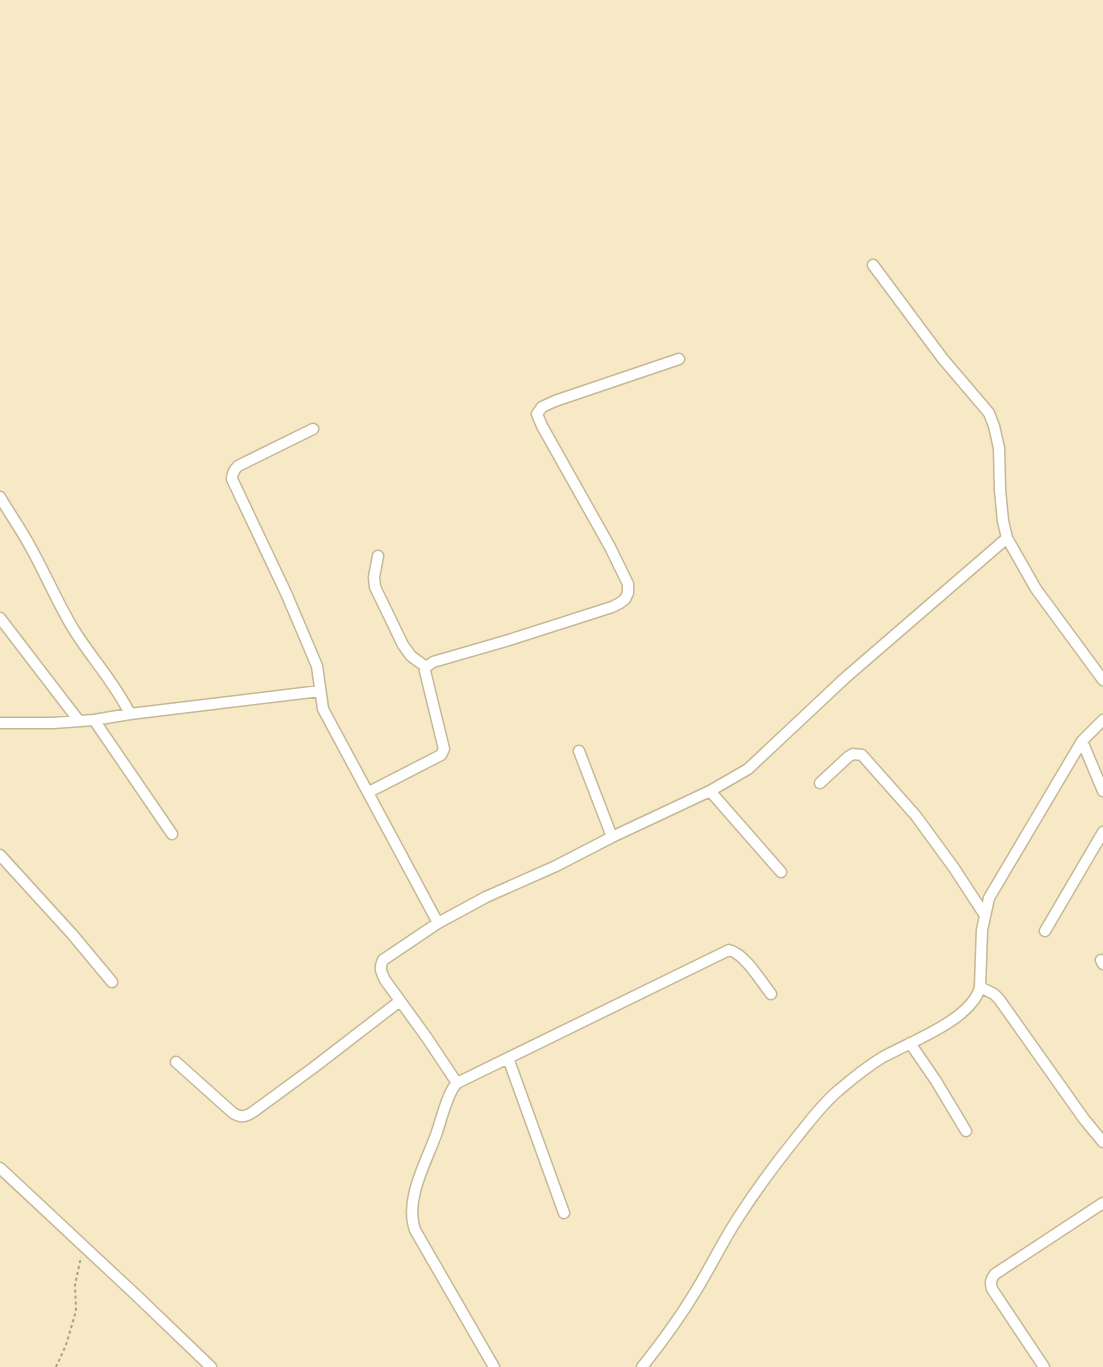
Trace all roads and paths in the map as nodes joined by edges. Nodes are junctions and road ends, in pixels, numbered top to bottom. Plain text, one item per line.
1 (873, 266) dead end
2 (679, 359) dead end
3 (313, 429) dead end
4 (0, 497) edge
5 (1007, 538) junction
6 (378, 556) dead end
7 (0, 618) edge
8 (426, 667) junction
9 (1103, 680) edge
10 (320, 691) junction
11 (130, 714) junction
12 (94, 720) junction
13 (1103, 720) edge
14 (79, 721) junction
15 (0, 723) edge
16 (1082, 741) junction
17 (579, 751) dead end
18 (820, 783) dead end
19 (710, 791) junction
20 (1103, 791) edge
21 (369, 792) junction
22 (1103, 832) edge
23 (172, 834) dead end
24 (612, 837) junction
25 (0, 855) edge
26 (781, 872) dead end
27 (984, 914) junction
28 (438, 923) junction
29 (1045, 931) dead end
30 (112, 982) dead end
31 (980, 987) junction
32 (771, 994) dead end
33 (400, 1001) junction
34 (910, 1043) junction
35 (508, 1058) junction
36 (176, 1062) dead end
37 (457, 1083) junction
38 (966, 1131) dead end
39 (1103, 1142) edge
40 (0, 1168) edge
41 (1103, 1203) edge
42 (564, 1213) dead end
43 (83, 1246) junction
44 (56, 1367) edge
45 (211, 1367) edge
46 (494, 1367) edge
47 (642, 1367) edge
48 (1044, 1367) edge

1 - 5 street
2 - 8 street
3 - 10 street
4 - 11 street
5 - 9 street
5 - 19 street
6 - 8 street
7 - 14 street
8 - 21 street
10 - 11 street
10 - 21 street
11 - 12 street
12 - 14 street
12 - 23 street
13 - 16 street
14 - 15 street
16 - 20 street
16 - 27 street
17 - 24 street
18 - 27 street
19 - 24 street
19 - 26 street
21 - 28 street
22 - 29 street
24 - 28 street
25 - 30 street
27 - 31 street
28 - 33 street
31 - 34 street
31 - 39 street
32 - 35 street
33 - 36 street
33 - 37 street
34 - 38 street
34 - 47 street
35 - 37 street
35 - 42 street
37 - 46 street
40 - 43 street
41 - 48 street
43 - 44 path
43 - 45 street

